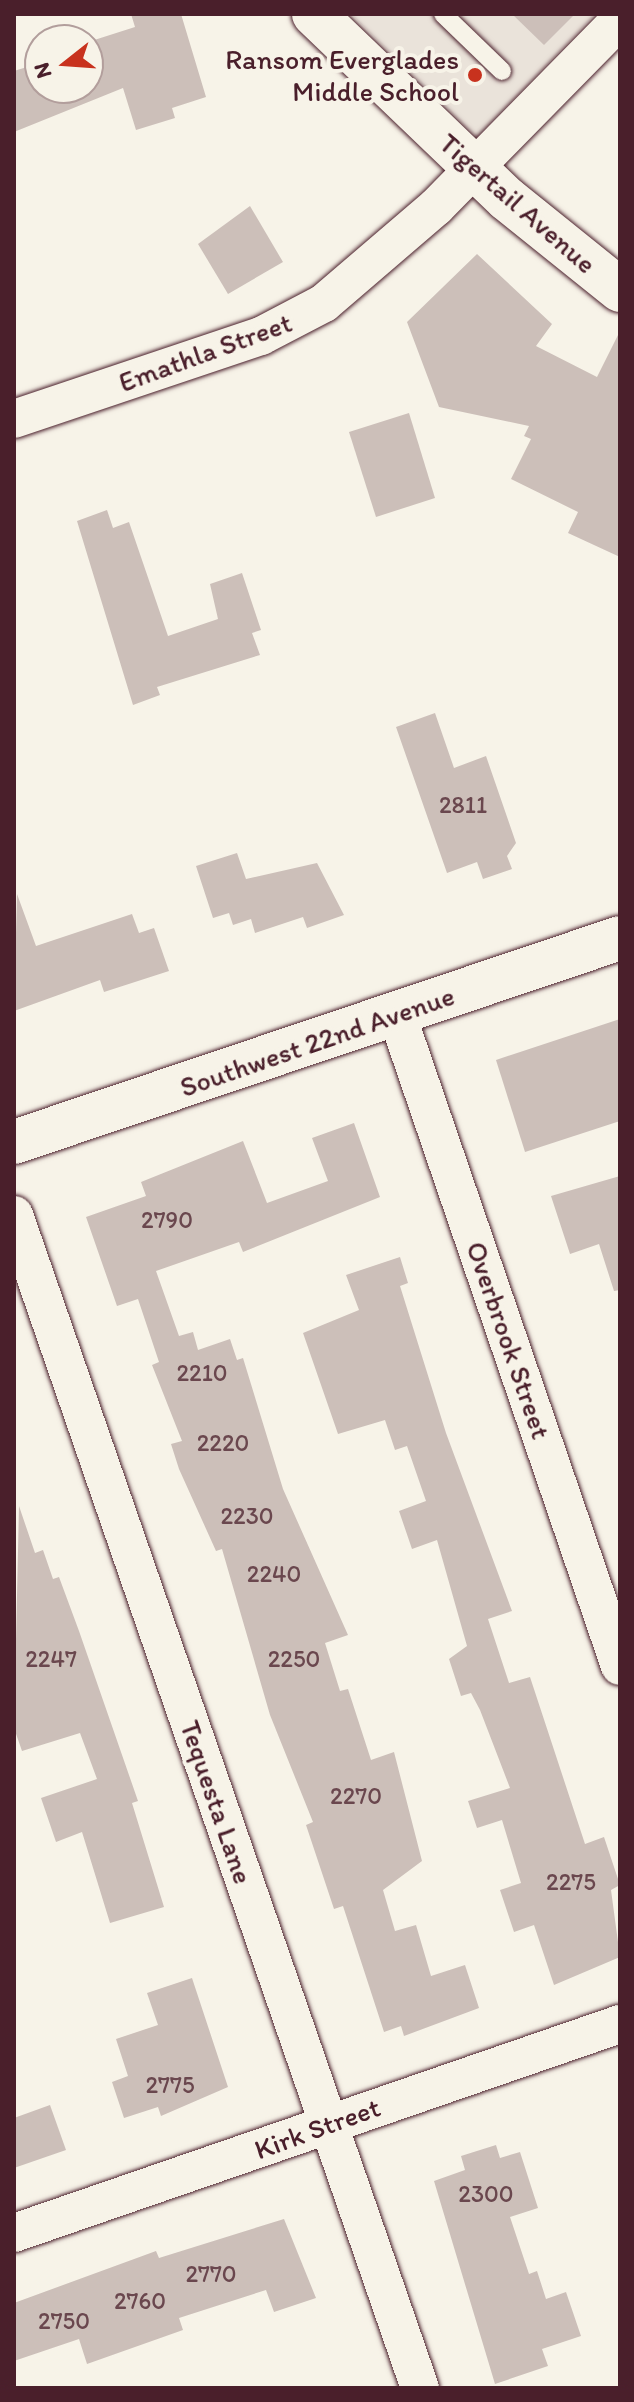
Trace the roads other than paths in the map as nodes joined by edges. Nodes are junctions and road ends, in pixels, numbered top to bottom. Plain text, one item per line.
1 (314, 14) edge
2 (443, 14) edge
3 (620, 20) edge
4 (502, 71) dead end
5 (475, 168) junction
6 (620, 290) edge
7 (14, 419) edge
8 (620, 938) edge
9 (397, 1015) junction
10 (14, 1142) edge
11 (14, 1215) edge
12 (607, 1586) edge
13 (620, 1666) edge
14 (620, 2024) edge
15 (329, 2124) junction
16 (14, 2233) edge
17 (420, 2388) edge

1 - 5 street, Tigertail Avenue
2 - 4 lane
3 - 5 street, Emathla Street
5 - 6 street, Tigertail Avenue
5 - 7 street, Emathla Street
8 - 9 street, Southwest 22nd Avenue
9 - 10 street, Southwest 22nd Avenue
9 - 12 street, Overbrook Street
11 - 15 street, Tequesta Lane
12 - 13 street, Overbrook Street
14 - 15 street, Kirk Street
15 - 16 street, Kirk Street
15 - 17 street, Tequesta Lane

